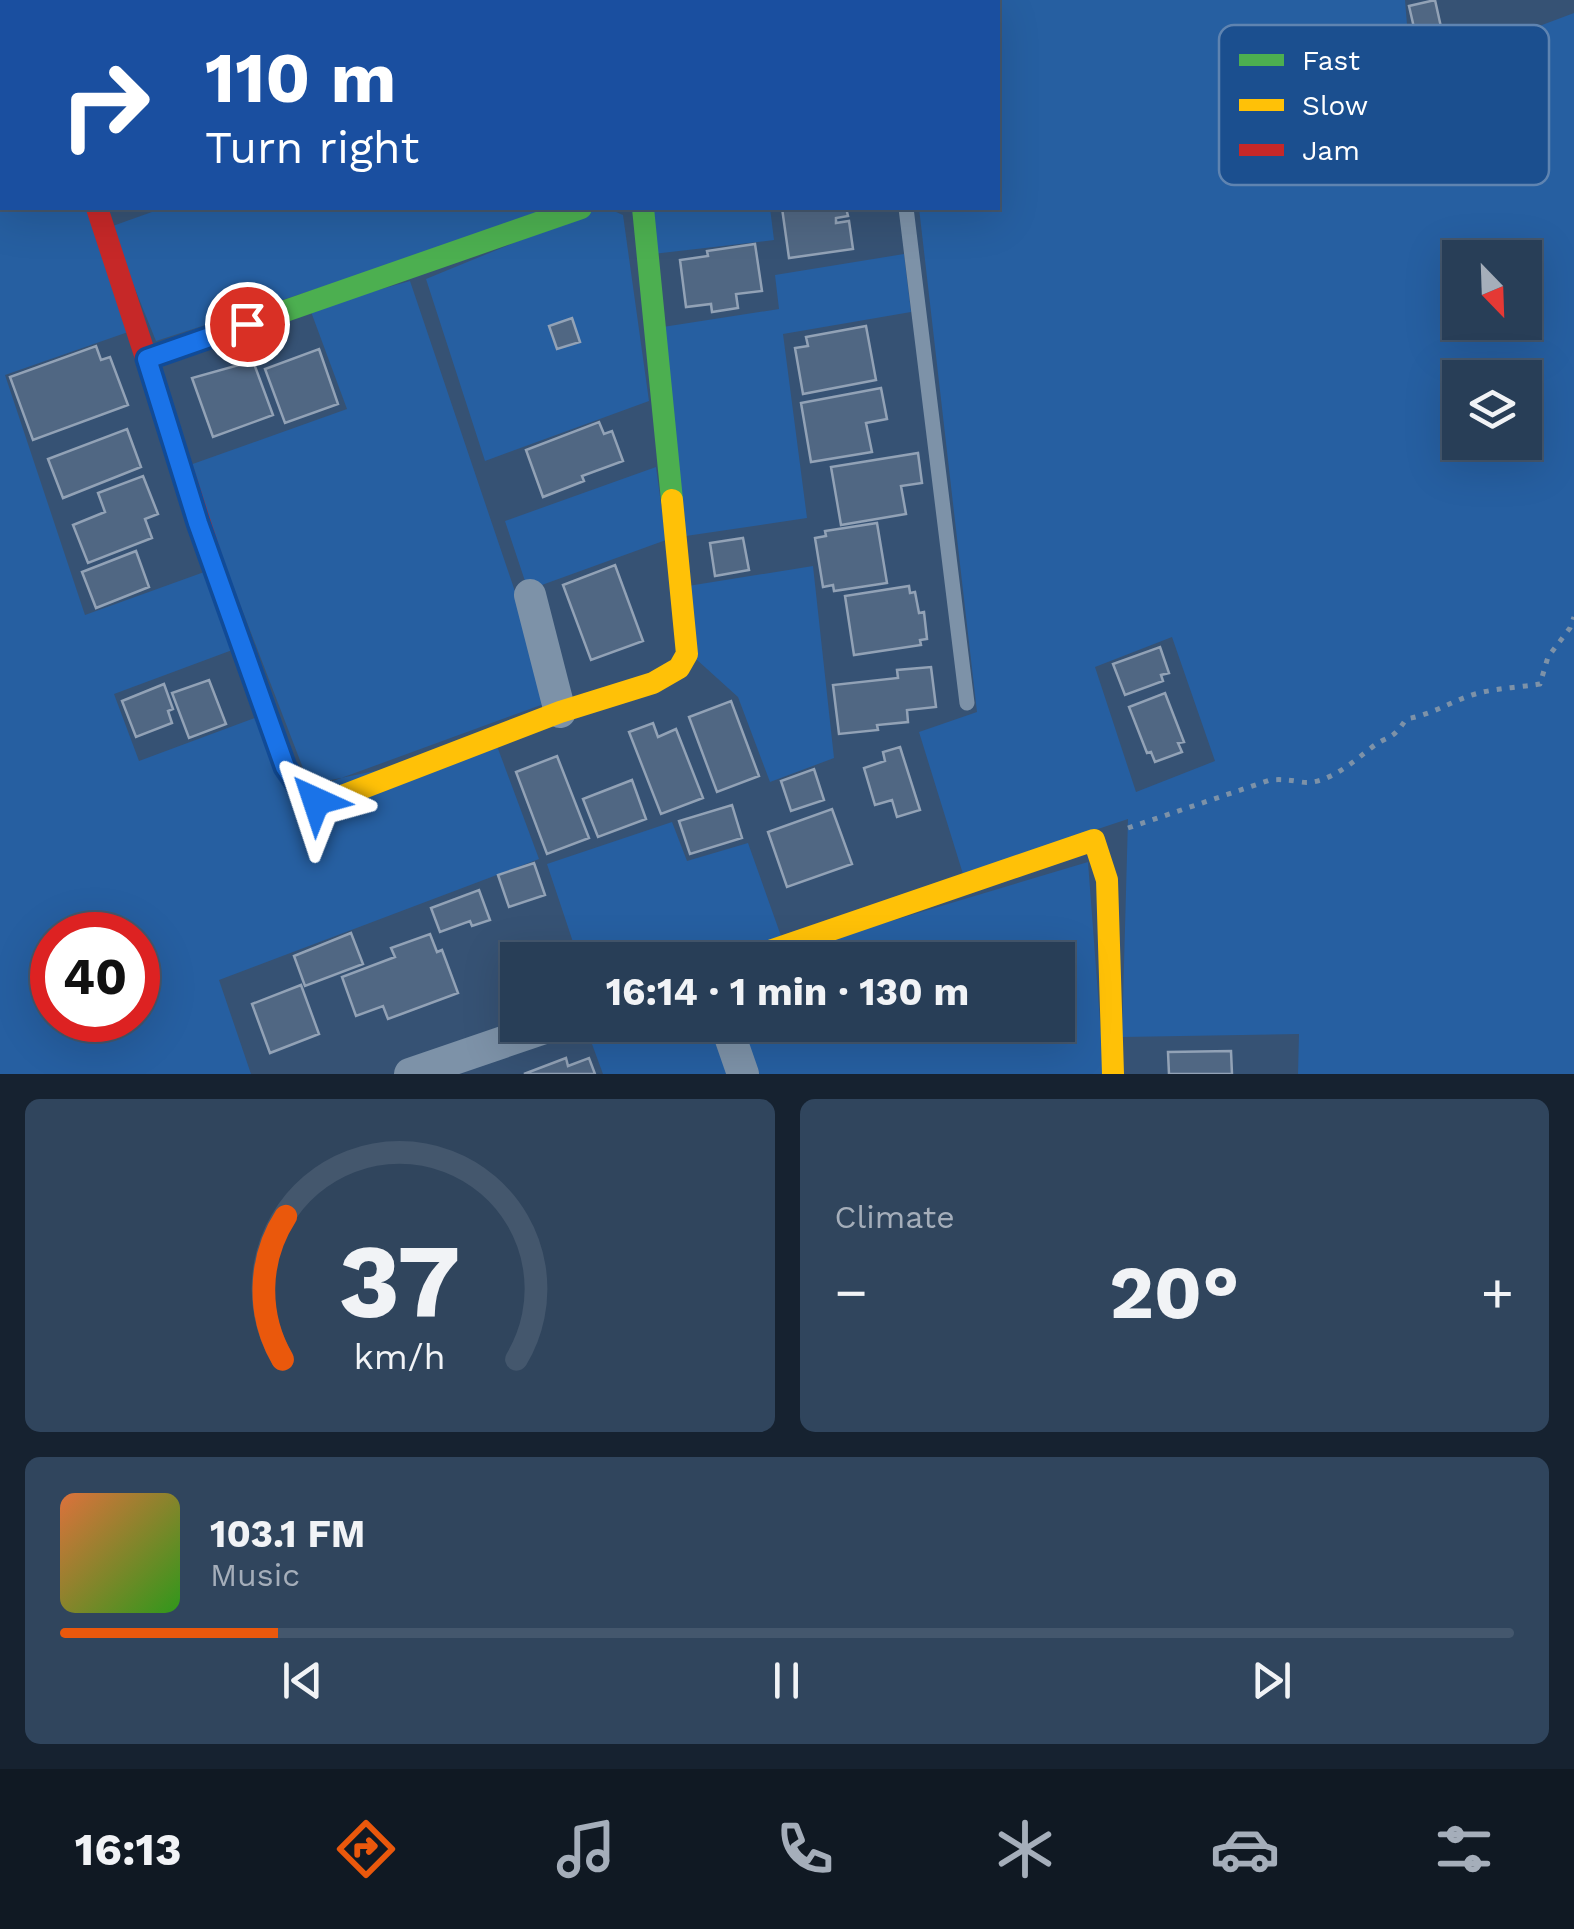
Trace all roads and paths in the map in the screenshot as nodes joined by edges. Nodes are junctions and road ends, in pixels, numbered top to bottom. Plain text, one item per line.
1 (98, 210) edge
2 (574, 210) edge
3 (644, 210) edge
4 (906, 210) edge
5 (147, 359) junction
6 (530, 595) dead end
7 (1574, 617) edge
8 (967, 703) dead end
9 (560, 712) junction
10 (1094, 840) junction
11 (796, 942) edge
12 (507, 1042) edge
13 (732, 1042) edge
14 (429, 1071) edge
15 (742, 1074) edge
16 (1113, 1074) edge

1 - 5 street
2 - 5 street
3 - 9 street
4 - 8 lane
5 - 9 street
6 - 9 street
7 - 10 path
10 - 11 street
10 - 16 street
12 - 14 street
13 - 15 street

